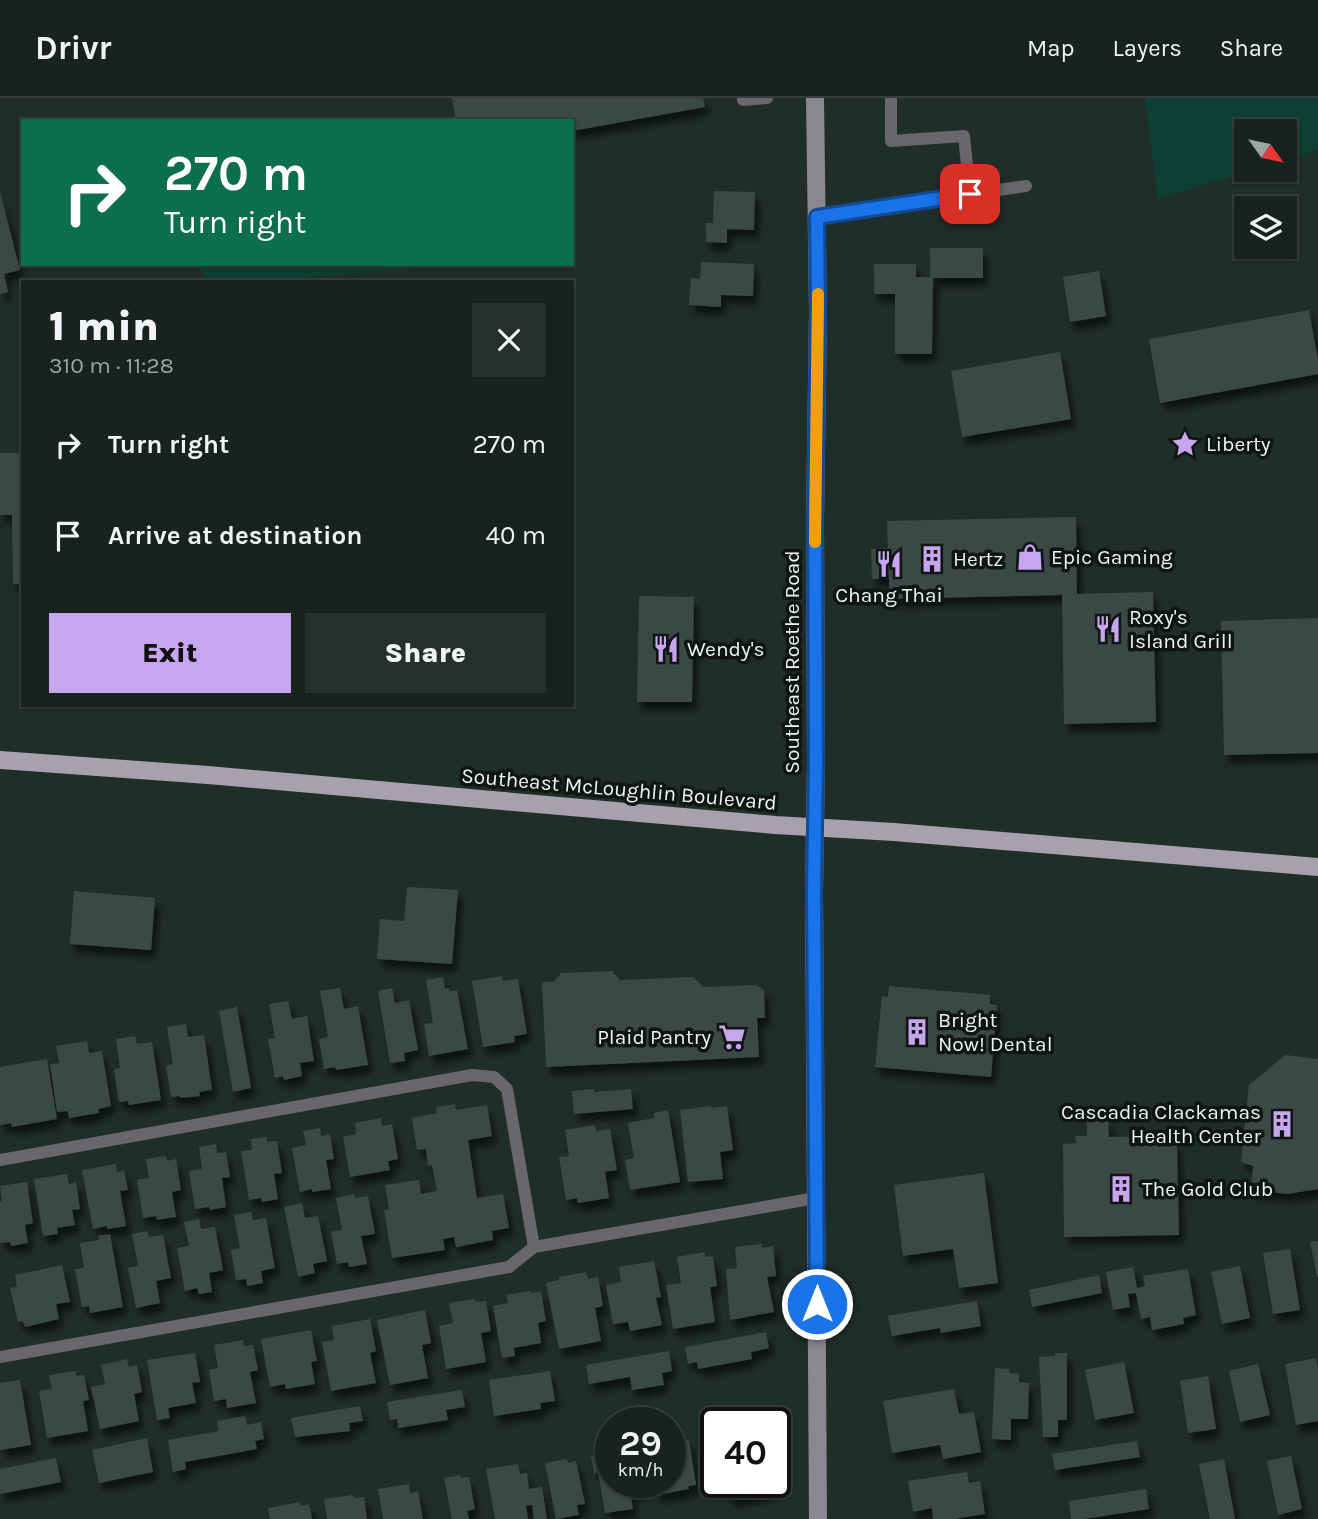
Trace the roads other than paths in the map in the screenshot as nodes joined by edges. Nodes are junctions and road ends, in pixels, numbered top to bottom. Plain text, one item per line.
1 (743, 98) edge
2 (767, 98) edge
3 (816, 98) edge
4 (891, 98) edge
5 (1026, 186) dead end
6 (970, 194) junction
7 (817, 217) junction
8 (0, 760) edge
9 (815, 828) junction
10 (1318, 867) edge
11 (0, 1160) edge
12 (816, 1198) junction
13 (534, 1247) junction
14 (0, 1357) edge
15 (818, 1519) edge

1 - 2 lane
3 - 7 street, Southeast Roethe Road
4 - 6 lane
5 - 6 lane
6 - 7 lane
7 - 9 street, Southeast Roethe Road
8 - 9 main road, Southeast McLoughlin Boulevard
9 - 10 main road, Southeast McLoughlin Boulevard
9 - 12 street, Southeast Roethe Road
11 - 13 lane
12 - 13 lane
12 - 15 street, Southeast Roethe Road
13 - 14 lane

